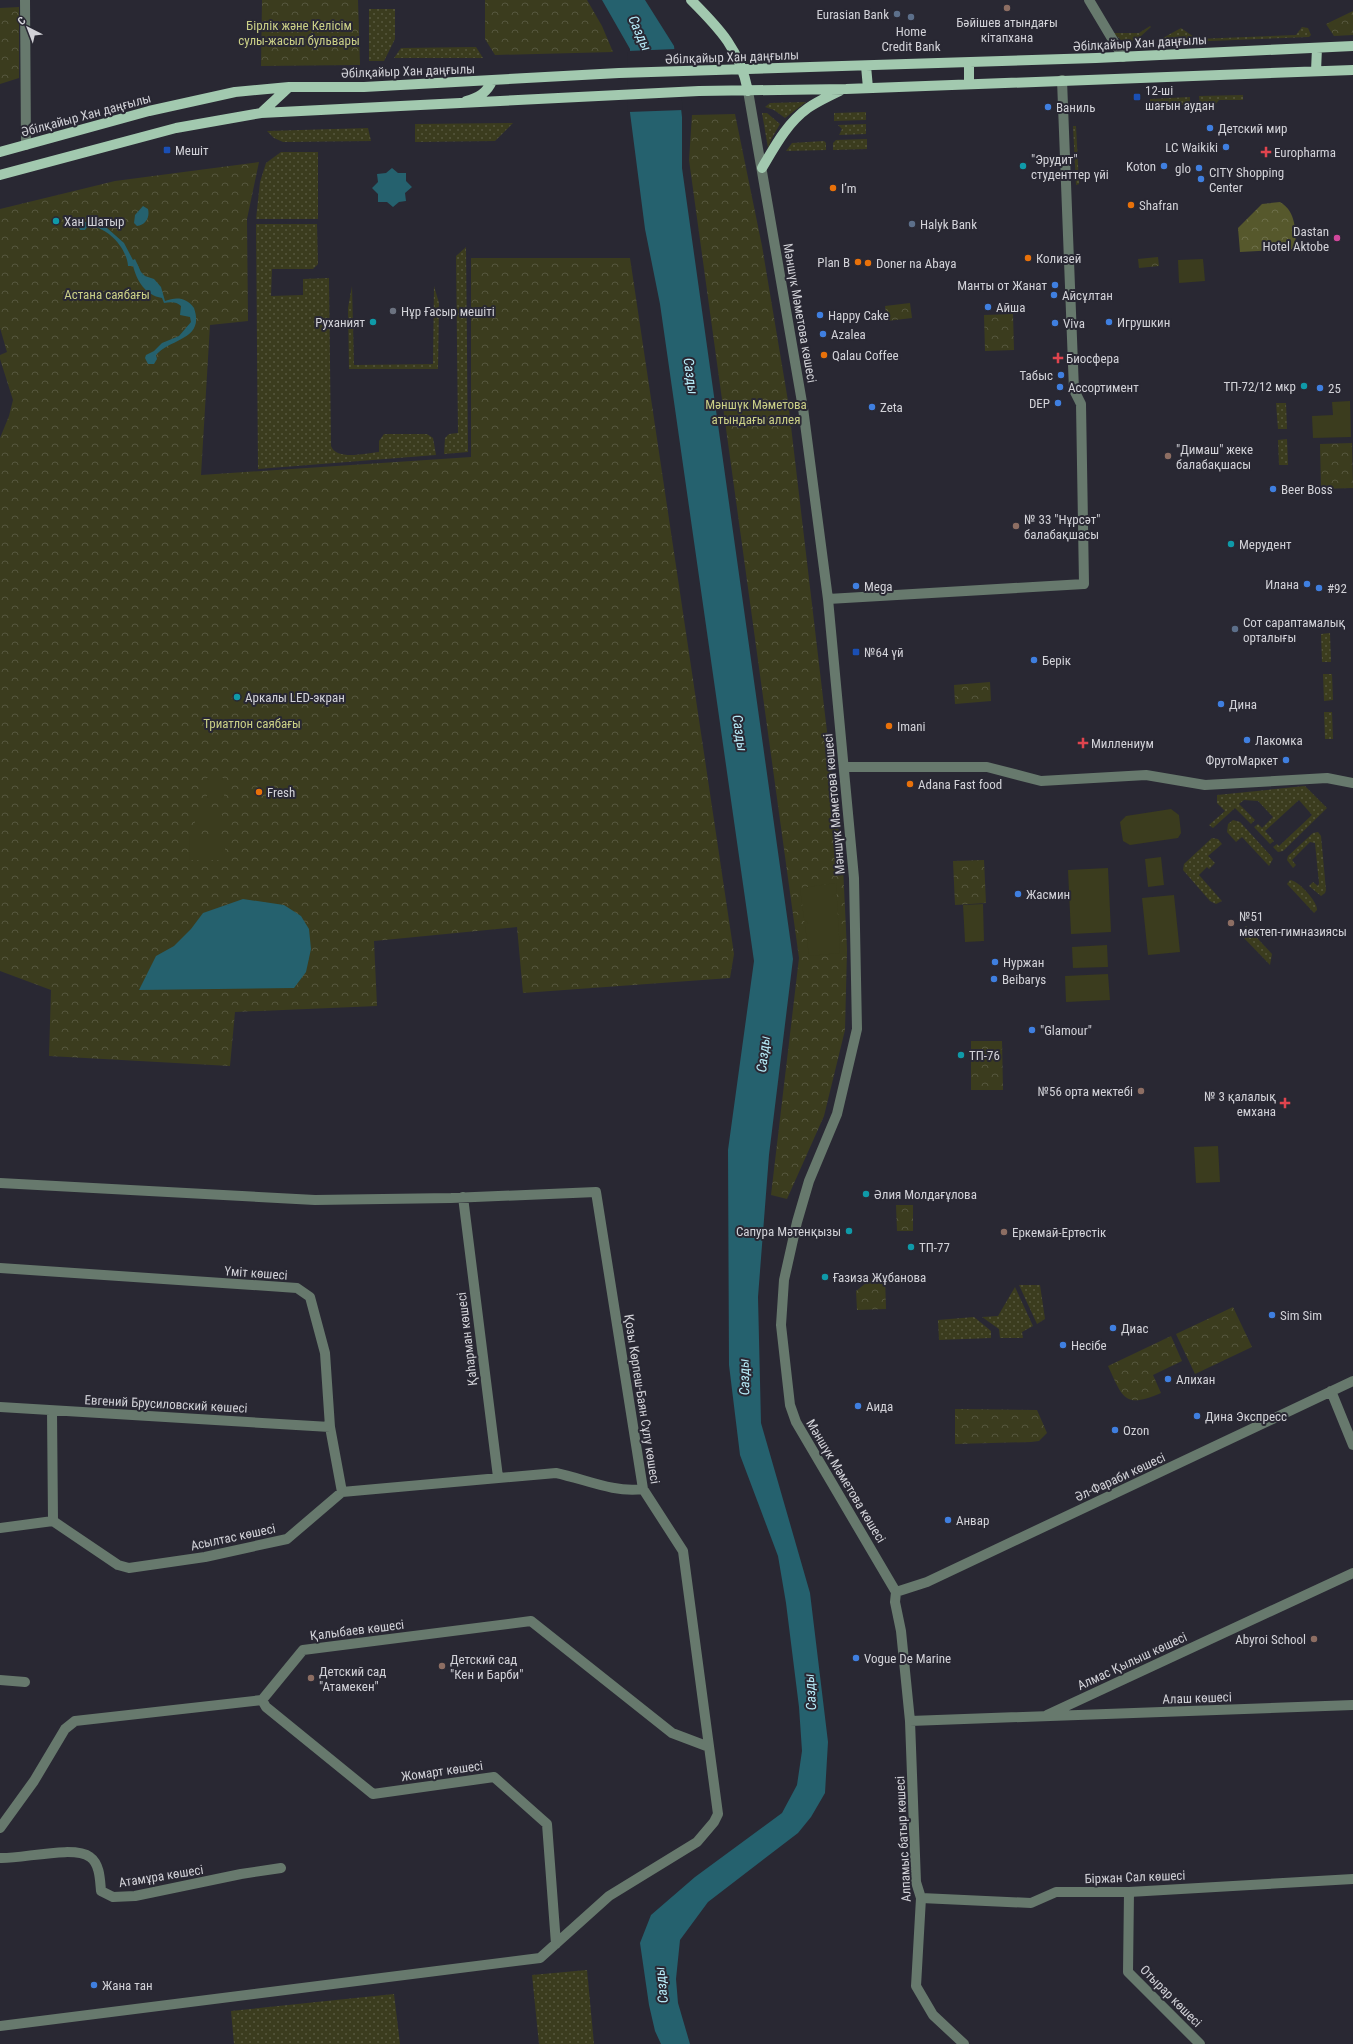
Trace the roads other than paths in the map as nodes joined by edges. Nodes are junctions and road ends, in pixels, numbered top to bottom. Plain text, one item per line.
1 (25, 0) edge
2 (691, 0) edge
3 (1089, 0) edge
4 (1353, 46) edge
5 (1316, 48) junction
6 (1123, 57) junction
7 (969, 63) junction
8 (866, 66) junction
9 (744, 70) junction
10 (1353, 70) edge
11 (1316, 71) junction
12 (492, 80) junction
13 (1062, 80) junction
14 (969, 84) junction
15 (289, 87) junction
16 (868, 88) junction
17 (843, 89) junction
18 (748, 91) junction
19 (448, 105) junction
20 (262, 113) junction
21 (26, 145) junction
22 (0, 152) edge
23 (762, 168) junction
24 (0, 175) edge
25 (828, 599) junction
26 (844, 767) junction
27 (1353, 783) edge
28 (0, 1183) edge
29 (463, 1197) junction
30 (0, 1268) edge
31 (1353, 1381) edge
32 (1331, 1391) junction
33 (0, 1407) edge
34 (52, 1411) junction
35 (330, 1426) junction
36 (1353, 1445) edge
37 (498, 1477) junction
38 (643, 1489) junction
39 (342, 1492) junction
40 (53, 1520) junction
41 (0, 1528) edge
42 (1353, 1573) edge
43 (896, 1592) junction
44 (0, 1680) edge
45 (25, 1682) dead end
46 (262, 1700) junction
47 (1353, 1705) edge
48 (1042, 1718) junction
49 (910, 1721) junction
50 (709, 1747) junction
51 (0, 1828) edge
52 (0, 1858) edge
53 (281, 1868) dead end
54 (1353, 1879) edge
55 (1129, 1892) junction
56 (920, 1898) junction
57 (556, 1944) junction
58 (0, 2026) edge
59 (964, 2044) edge
60 (1200, 2044) edge

1 - 21 street
2 - 9 main road, Мәншүк Мәметова көшесі
3 - 6 street
4 - 5 main road, Әбілқайыр Хан даңғылы
5 - 6 main road, Әбілқайыр Хан даңғылы
5 - 11 main road
6 - 7 main road, Әбілқайыр Хан даңғылы
7 - 8 main road, Әбілқайыр Хан даңғылы
7 - 14 main road
8 - 9 main road, Әбілқайыр Хан даңғылы
8 - 16 main road
9 - 12 main road, Әбілқайыр Хан даңғылы
9 - 18 main road, Мәншүк Мәметова көшесі
10 - 11 main road
11 - 13 main road
12 - 15 main road, Әбілқайыр Хан даңғылы
12 - 19 main road
13 - 14 main road
13 - 25 street
14 - 16 main road
15 - 20 main road
15 - 21 main road, Әбілқайыр Хан даңғылы
16 - 17 main road
17 - 18 main road
17 - 23 main road
18 - 19 main road
18 - 23 street, Мәншүк Мәметова көшесі
19 - 20 main road
20 - 24 main road
21 - 22 main road, Әбілқайыр Хан даңғылы
23 - 25 street, Мәншүк Мәметова көшесі
25 - 26 street, Мәншүк Мәметова көшесі
26 - 27 street
26 - 43 street, Мәншүк Мәметова көшесі
28 - 29 street
29 - 37 street, Қаһарман көшесі
29 - 38 street, Қозы Көрпеш-Баян Сұлу көшесі
30 - 35 street, Үміт көшесі
31 - 32 street, Әл-Фараби көшесі
32 - 36 street
32 - 43 street, Әл-Фараби көшесі
33 - 34 street, Евгений Брусиловский көшесі
34 - 35 street, Евгений Брусиловский көшесі
34 - 40 street
35 - 39 street, Үміт көшесі
37 - 38 street
37 - 39 street
38 - 50 street, Қозы Көрпеш-Баян Сұлу көшесі
39 - 40 street, Асылтас көшесі
40 - 41 street
42 - 48 street, Алмас Қылыш көшесі
43 - 49 street, Алпамыс батыр көшесі
44 - 45 street
46 - 50 street, Қалыбаев көшесі
46 - 51 street
46 - 57 street, Жомарт көшесі
47 - 48 street, Алаш көшесі
48 - 49 street, Алмас Қылыш көшесі
49 - 56 street, Алпамыс батыр көшесі
50 - 57 street, Қозы Көрпеш-Баян Сұлу көшесі
52 - 53 street, Атамұра көшесі
54 - 55 street, Біржан Сал көшесі
55 - 56 street, Біржан Сал көшесі
55 - 60 street, Отырар көшесі
56 - 59 street, Алпамыс батыр көшесі
57 - 58 street

